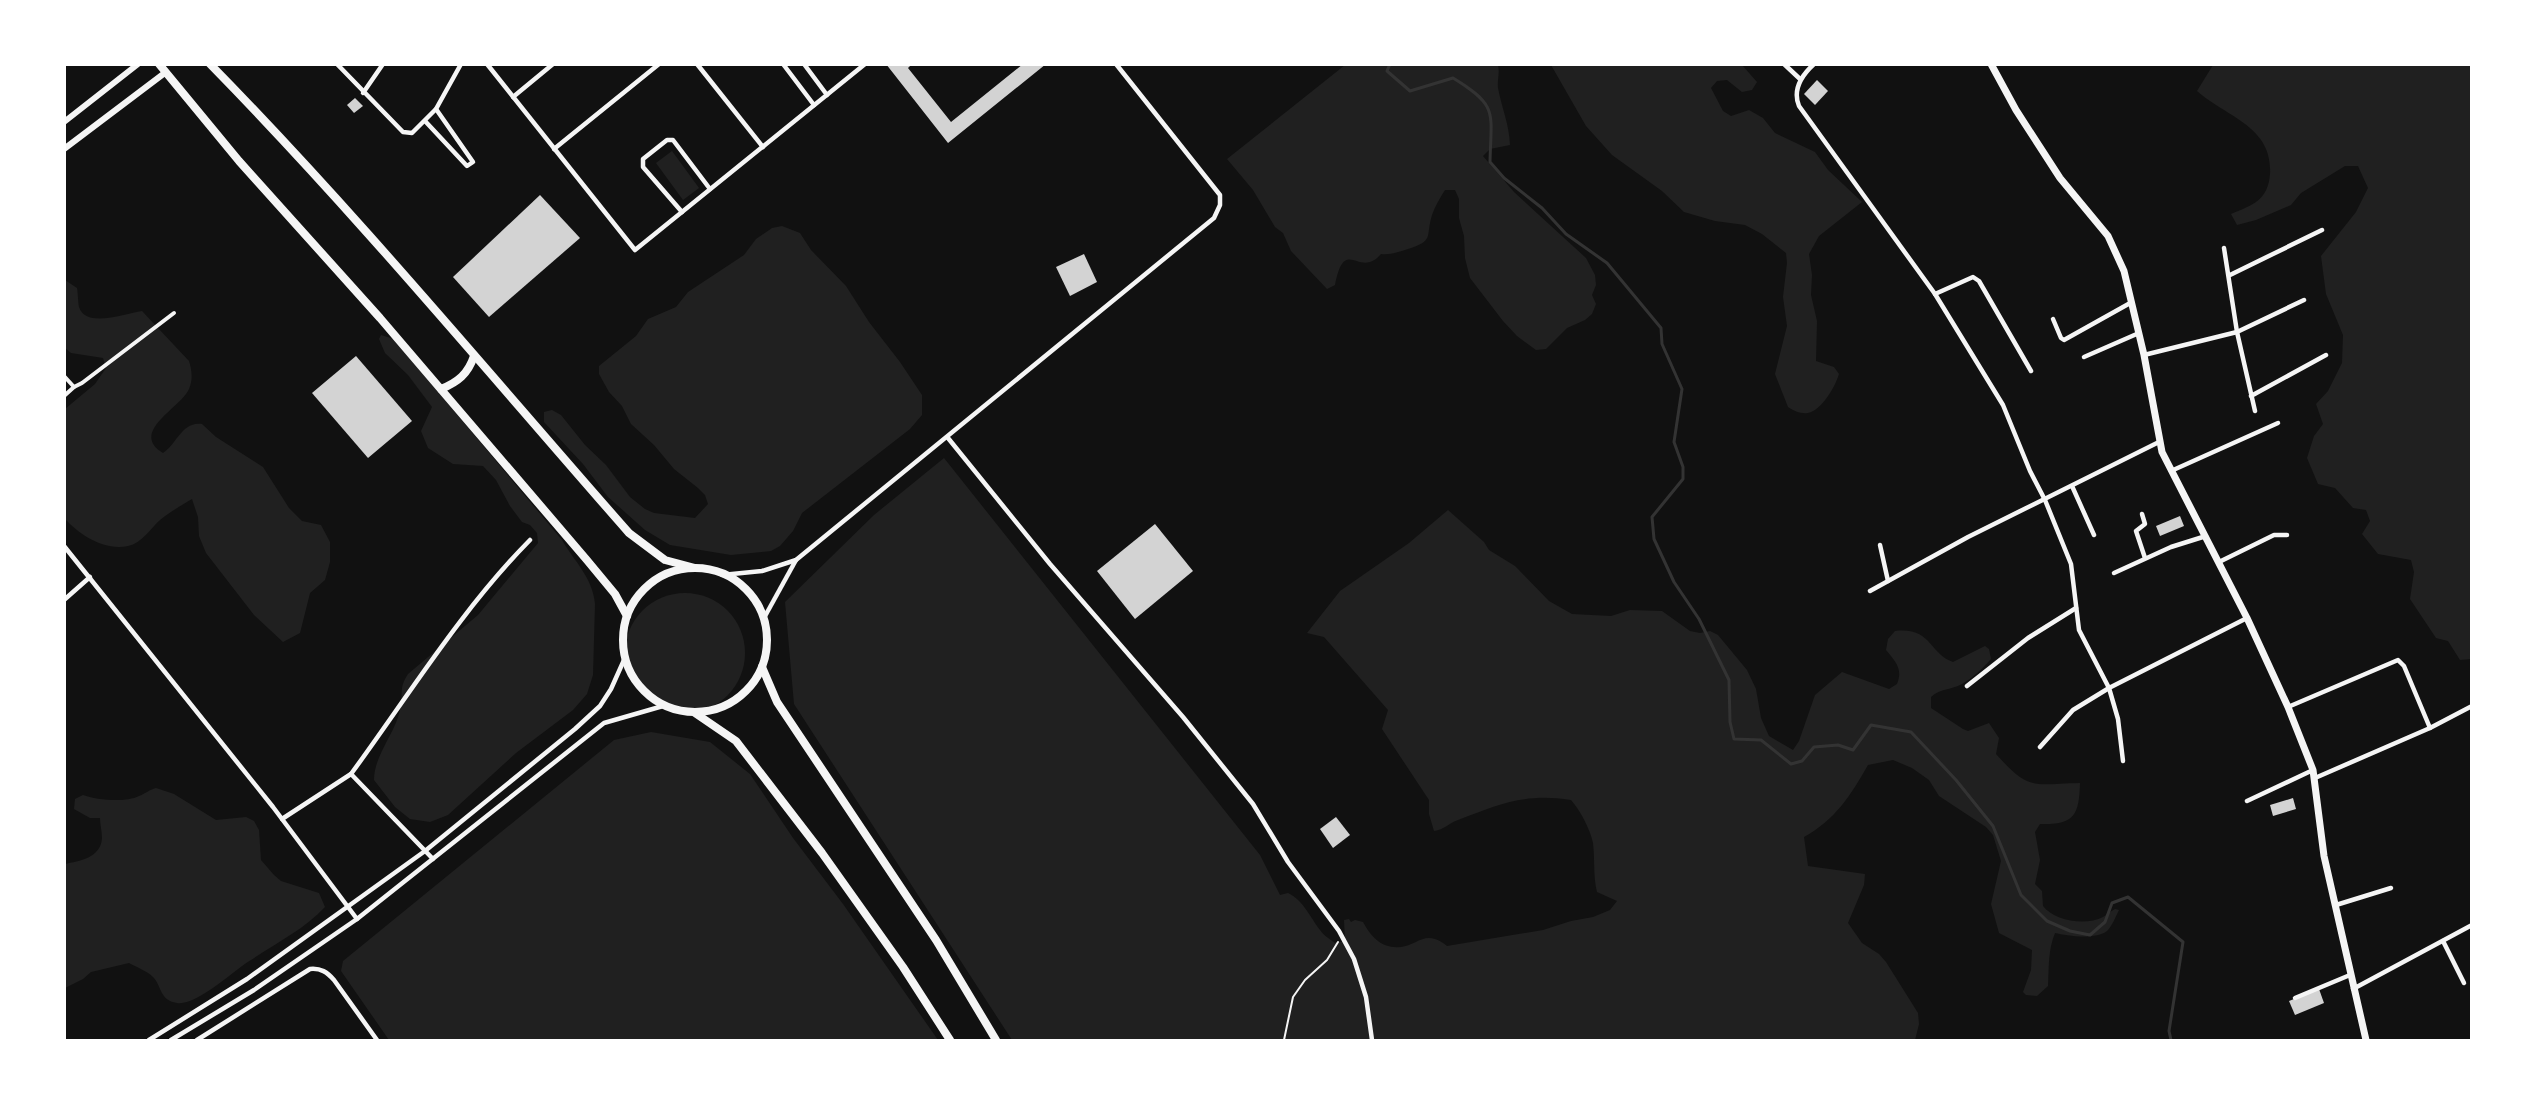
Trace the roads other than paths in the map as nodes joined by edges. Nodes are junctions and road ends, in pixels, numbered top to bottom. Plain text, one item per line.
1 (138, 64) edge
2 (159, 64) edge
3 (210, 64) edge
4 (337, 64) edge
5 (383, 64) edge
6 (461, 64) edge
7 (487, 64) edge
8 (553, 64) edge
9 (659, 64) edge
10 (697, 64) edge
11 (783, 64) edge
12 (804, 64) edge
13 (865, 64) edge
14 (1116, 64) edge
15 (1784, 64) edge
16 (1814, 64) edge
17 (1991, 64) edge
18 (166, 72) junction
19 (1800, 79) junction
20 (363, 93) junction
21 (827, 95) junction
22 (513, 97) junction
23 (814, 105) junction
24 (436, 109) junction
25 (64, 122) edge
26 (425, 122) junction
27 (763, 147) junction
28 (64, 149) edge
29 (554, 149) junction
30 (710, 189) junction
31 (682, 212) junction
32 (2322, 230) dead end
33 (2224, 248) dead end
34 (2229, 275) junction
35 (1935, 294) junction
36 (2304, 300) dead end
37 (2132, 302) junction
38 (174, 313) dead end
39 (2053, 319) dead end
40 (2237, 332) junction
41 (2139, 333) junction
42 (2144, 355) junction
43 (2326, 355) dead end
44 (474, 356) junction
45 (2084, 357) dead end
46 (2031, 371) dead end
47 (64, 376) edge
48 (74, 387) junction
49 (441, 389) junction
50 (64, 396) edge
51 (2251, 396) junction
52 (2255, 411) dead end
53 (2278, 423) dead end
54 (948, 438) junction
55 (2159, 442) junction
56 (2171, 471) junction
57 (2072, 486) junction
58 (2045, 500) junction
59 (2142, 514) dead end
60 (2094, 535) dead end
61 (2287, 535) dead end
62 (2206, 536) junction
63 (530, 540) dead end
64 (1880, 544) dead end
65 (64, 546) edge
66 (2145, 558) junction
67 (796, 560) junction
68 (2219, 562) junction
69 (695, 568) junction
70 (2114, 573) dead end
71 (722, 575) junction
72 (90, 577) junction
73 (1888, 581) junction
74 (1870, 591) dead end
75 (64, 600) edge
76 (2076, 608) junction
77 (627, 616) junction
78 (764, 618) junction
79 (2247, 618) junction
80 (624, 660) junction
81 (762, 667) junction
82 (1967, 686) dead end
83 (2109, 688) junction
84 (663, 706) junction
85 (2472, 706) edge
86 (2288, 707) junction
87 (695, 712) junction
88 (2430, 728) junction
89 (2040, 747) dead end
90 (2123, 761) dead end
91 (351, 774) junction
92 (2314, 774) junction
93 (2247, 801) dead end
94 (282, 819) junction
95 (425, 851) junction
96 (433, 859) junction
97 (2391, 888) dead end
98 (2336, 905) junction
99 (349, 908) junction
100 (357, 919) junction
101 (2472, 925) edge
102 (2443, 941) junction
103 (2350, 975) junction
104 (2464, 983) dead end
105 (2353, 989) junction
106 (2295, 998) dead end
107 (149, 1041) edge
108 (171, 1041) edge
109 (197, 1041) edge
110 (377, 1041) edge
111 (950, 1041) edge
112 (996, 1041) edge
113 (1372, 1041) edge
114 (2366, 1041) edge

1 - 25 street
2 - 18 main road
3 - 44 main road
4 - 20 street
5 - 20 street
6 - 24 street
7 - 22 street
8 - 22 street
9 - 29 street
10 - 27 street
11 - 23 street
12 - 21 street
13 - 21 street
14 - 54 street
15 - 19 street
16 - 19 street
17 - 37 main road
18 - 28 street
18 - 49 main road
19 - 35 street
20 - 26 street
21 - 23 street
22 - 29 street
23 - 27 street
24 - 26 street
24 - 26 street
27 - 30 street
29 - 31 street
30 - 31 street
30 - 31 street
32 - 34 street
33 - 34 street
34 - 40 street
35 - 46 street
35 - 58 street
36 - 40 street
37 - 39 street
37 - 41 main road
38 - 48 street
40 - 42 street
40 - 51 street
41 - 42 main road
41 - 45 street
42 - 55 main road
43 - 51 street
44 - 49 main road
44 - 69 main road
47 - 48 street
48 - 50 street
49 - 77 main road
51 - 52 street
53 - 56 street
54 - 67 street
54 - 113 street
55 - 56 main road
55 - 57 street
56 - 62 main road
57 - 58 street
57 - 60 street
58 - 73 street
58 - 76 street
59 - 66 street
61 - 68 street
62 - 66 street
62 - 68 main road
63 - 91 street
64 - 73 street
65 - 72 street
66 - 70 street
67 - 71 street
67 - 78 street
68 - 79 main road
69 - 71 main road
69 - 77 main road
71 - 78 main road
72 - 75 street
72 - 94 street
73 - 74 street
76 - 82 street
76 - 83 street
77 - 80 main road
78 - 81 main road
79 - 83 street
79 - 86 main road
80 - 84 main road
80 - 95 street
81 - 87 main road
81 - 112 main road
83 - 89 street
83 - 90 street
84 - 87 main road
84 - 96 street
85 - 88 street
86 - 88 street
86 - 92 main road
87 - 111 main road
88 - 92 street
91 - 94 street
91 - 95 street
92 - 93 street
92 - 98 main road
94 - 99 street
95 - 96 street
95 - 99 street
96 - 100 street
97 - 98 street
98 - 103 main road
99 - 100 street
99 - 107 street
100 - 108 street
101 - 102 street
102 - 104 street
102 - 105 street
103 - 105 main road
103 - 106 street
105 - 114 main road
109 - 110 street

